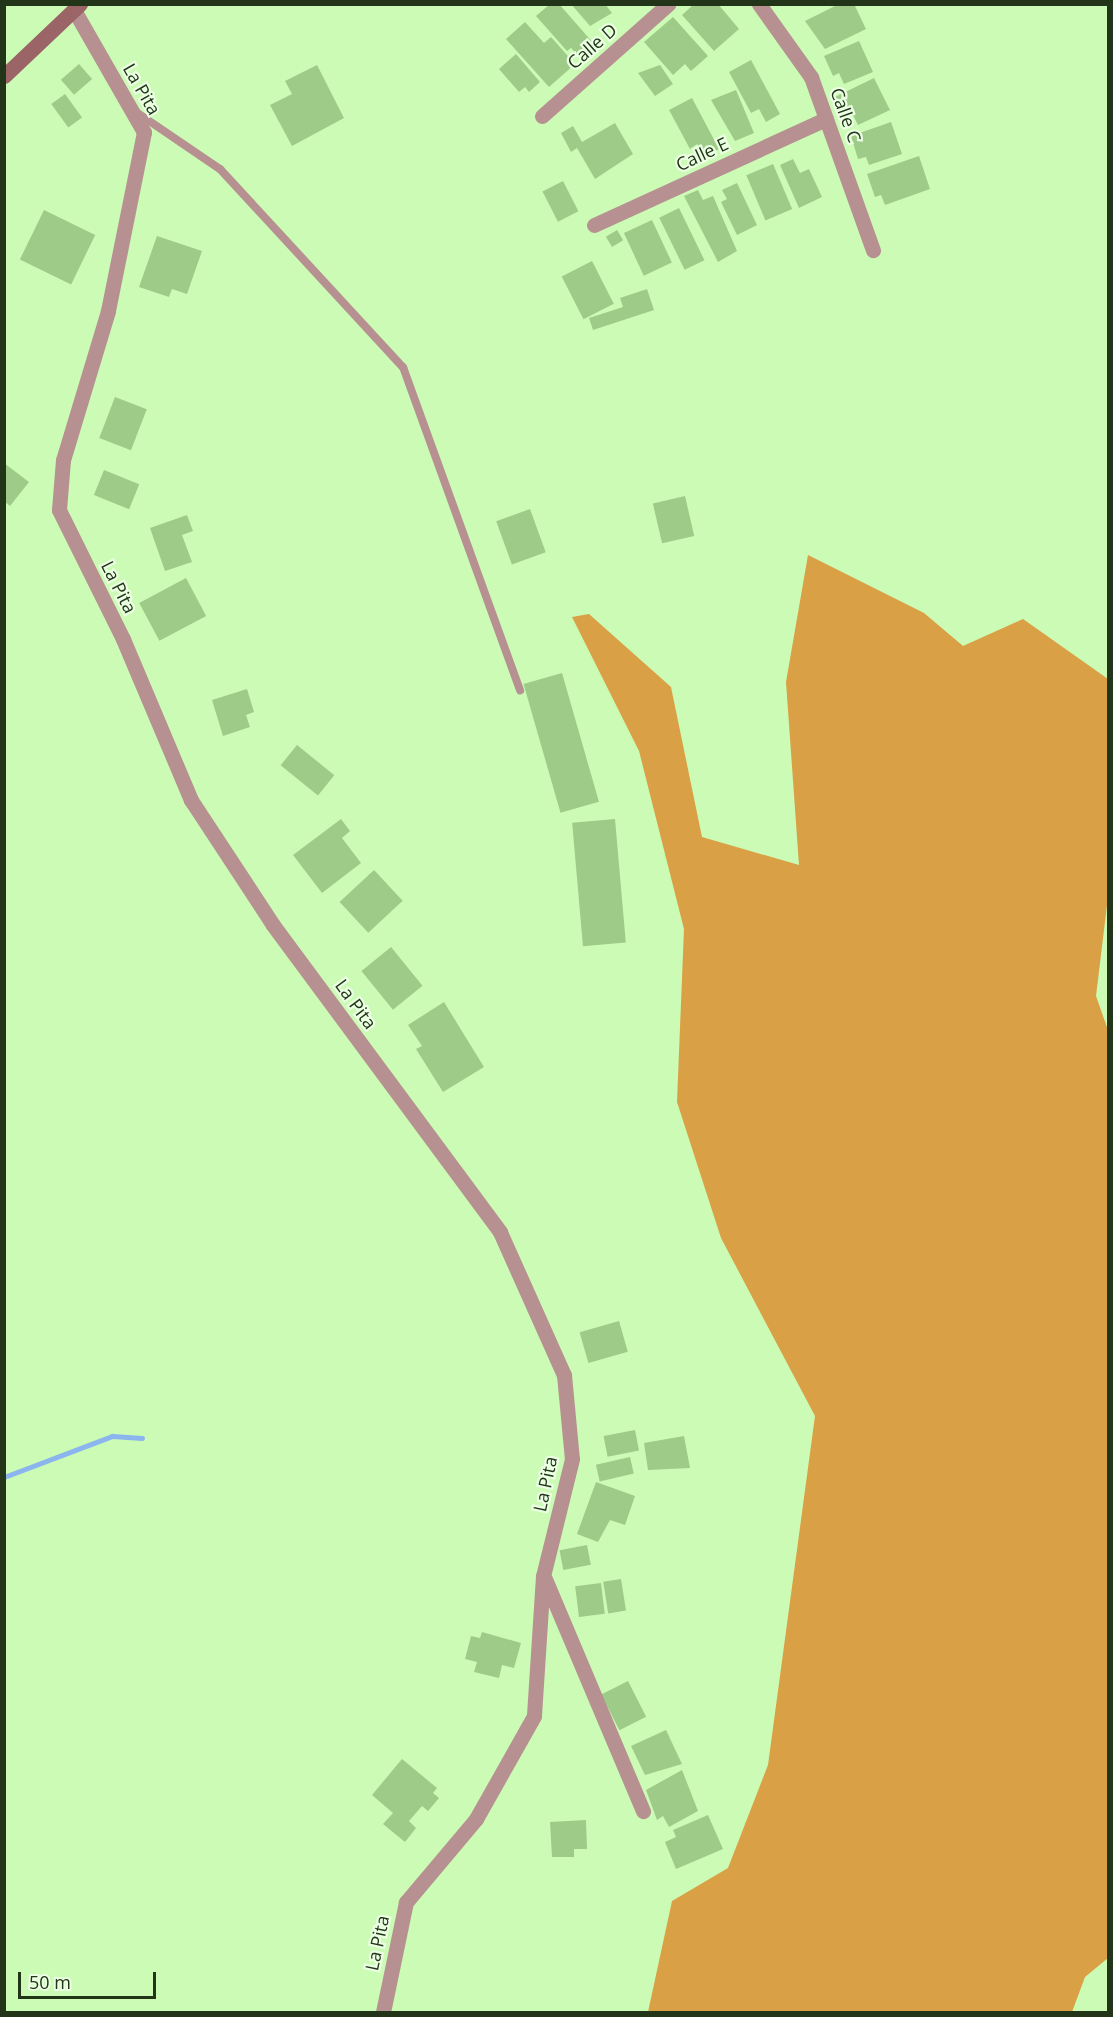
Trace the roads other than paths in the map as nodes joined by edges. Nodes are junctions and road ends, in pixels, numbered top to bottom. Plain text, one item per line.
1 (668, 4) edge
2 (759, 4) edge
3 (77, 7) edge
4 (4, 76) edge
5 (131, 109) junction
6 (542, 116) dead end
7 (826, 119) junction
8 (594, 225) dead end
9 (873, 250) dead end
10 (520, 691) dead end
11 (543, 1576) junction
12 (643, 1811) dead end
13 (383, 2013) edge

1 - 6 street, Calle D
2 - 7 street, Calle C
3 - 4 main road
3 - 5 street, La Pita
5 - 10 lane
5 - 11 street, La Pita
7 - 8 street, Calle E
7 - 9 street, Calle C
11 - 12 street
11 - 13 street, La Pita

